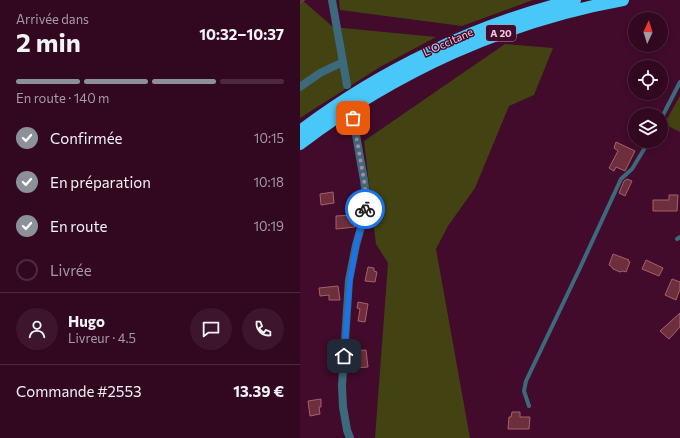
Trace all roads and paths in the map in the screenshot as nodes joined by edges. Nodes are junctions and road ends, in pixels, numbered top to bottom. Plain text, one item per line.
1 (332, 0) edge
2 (575, 0) edge
3 (623, 0) edge
4 (343, 62) junction
5 (680, 82) edge
6 (347, 84) dead end
7 (300, 87) edge
8 (667, 108) edge
9 (353, 118) dead end
10 (302, 130) edge
11 (300, 144) edge
12 (645, 148) edge
13 (529, 406) dead end
14 (350, 438) edge

1 - 4 street
2 - 10 highway, L'Occitane / A 20
3 - 11 highway, L'Occitane / A 20
4 - 6 street
4 - 7 street
5 - 8 lane
9 - 14 street
12 - 13 lane

